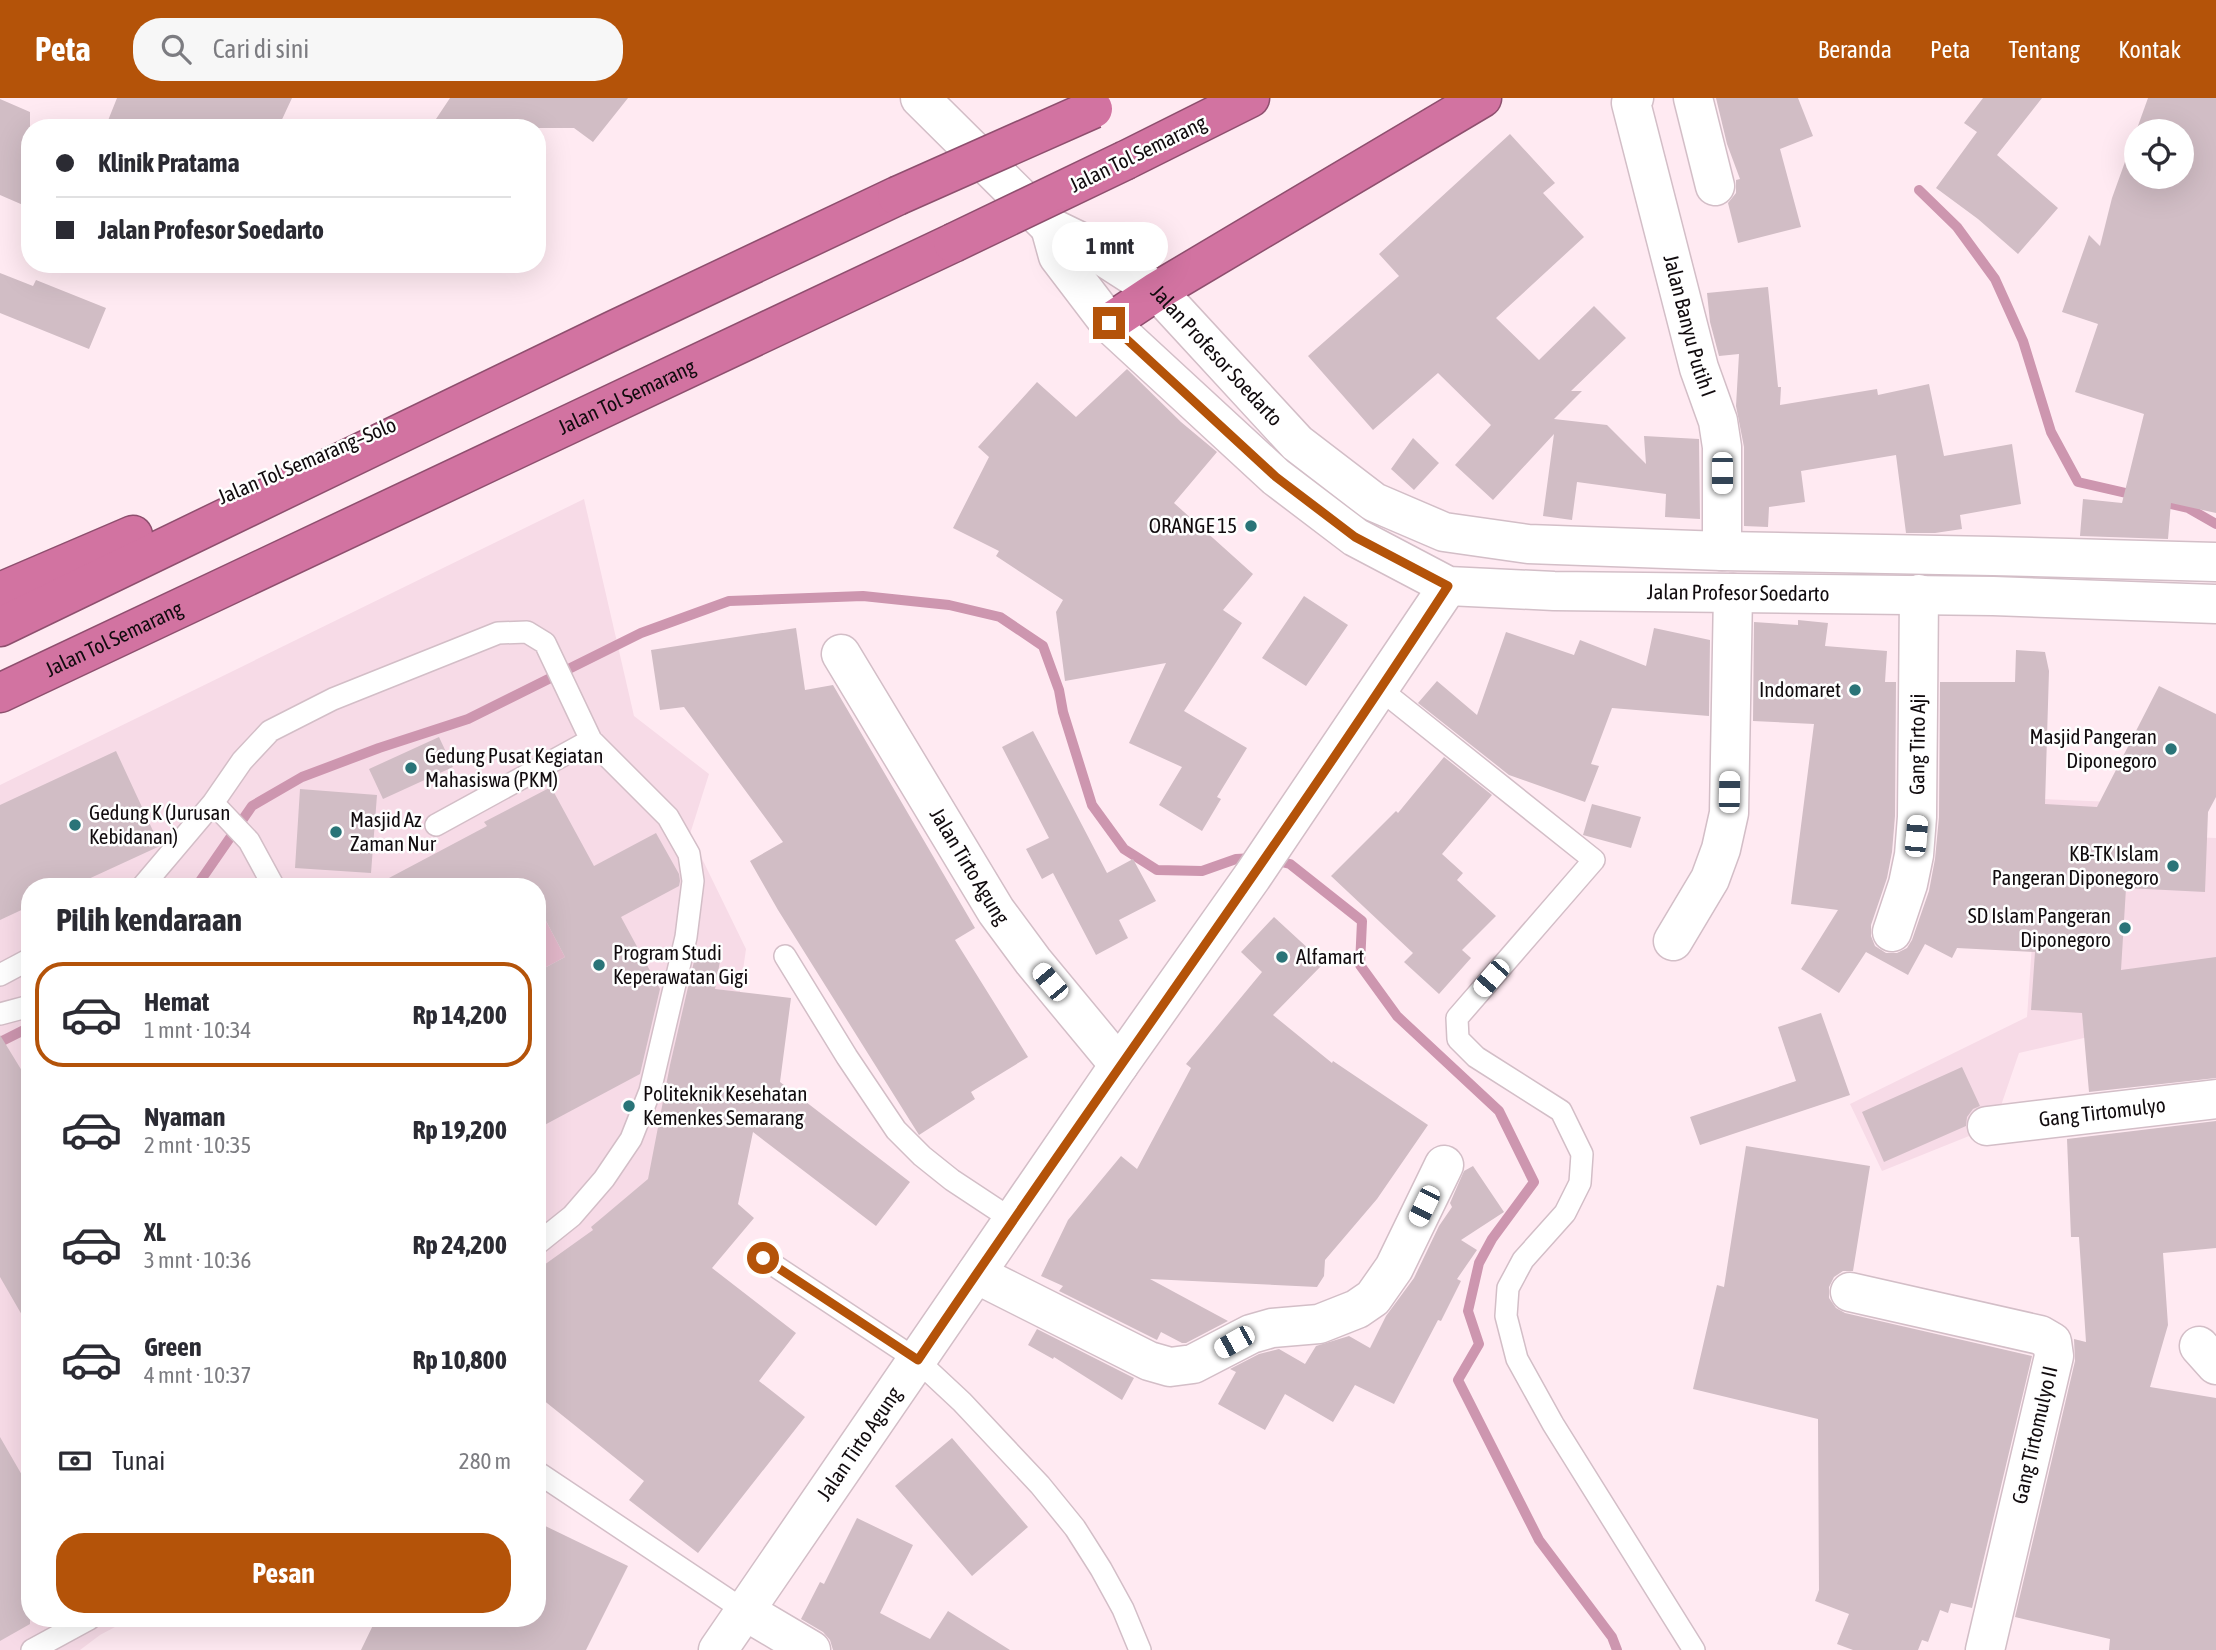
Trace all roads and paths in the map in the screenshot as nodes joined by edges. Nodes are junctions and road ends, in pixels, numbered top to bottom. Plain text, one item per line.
1 (920, 98) edge
2 (1250, 98) edge
3 (1482, 98) edge
4 (1693, 98) edge
5 (1633, 100) edge
6 (1104, 104) edge
7 (1715, 186) dead end
8 (1050, 227) junction
9 (1157, 291) junction
10 (1109, 323) junction
11 (614, 330) junction
12 (1722, 551) junction
13 (2213, 562) edge
14 (1448, 586) junction
15 (0, 592) edge
16 (1733, 593) junction
17 (1919, 594) junction
18 (2216, 604) edge
19 (0, 627) edge
20 (841, 654) dead end
21 (1380, 689) junction
22 (0, 693) edge
23 (591, 740) junction
24 (219, 809) junction
25 (436, 825) dead end
26 (151, 878) edge
27 (269, 878) edge
28 (1892, 932) dead end
29 (1672, 940) dead end
30 (785, 956) dead end
31 (21, 964) edge
32 (0, 975) edge
33 (21, 1008) edge
34 (0, 1014) edge
35 (1119, 1065) junction
36 (2216, 1099) edge
37 (1987, 1126) dead end
38 (1444, 1165) dead end
39 (1014, 1222) junction
40 (546, 1237) edge
41 (763, 1258) dead end
42 (976, 1274) junction
43 (1850, 1292) dead end
44 (918, 1360) junction
45 (546, 1478) edge
46 (745, 1611) junction
47 (74, 1627) edge
48 (32, 1650) edge
49 (719, 1650) edge
50 (811, 1650) edge
51 (1140, 1650) edge
52 (1695, 1650) edge
53 (1985, 1650) edge

1 - 8 main road
2 - 22 highway, Jalan Tol Semarang, bridge
3 - 9 highway
4 - 7 main road
5 - 12 main road, Jalan Banyu Putih I
6 - 11 highway, bridge
8 - 9 main road, Jalan Profesor Soedarto
8 - 10 main road, Jalan Profesor Soedarto
9 - 10 highway
9 - 12 main road, Jalan Profesor Soedarto
10 - 14 main road, Jalan Profesor Soedarto
11 - 15 highway, Jalan Tol Semarang–Solo
11 - 19 highway
12 - 13 main road, Jalan Profesor Soedarto
14 - 16 main road, Jalan Profesor Soedarto
14 - 21 main road, Jalan Tirto Agung
16 - 17 main road, Jalan Profesor Soedarto
16 - 29 main road
17 - 18 main road, Jalan Profesor Soedarto
17 - 28 main road, Gang Tirto Aji
20 - 35 main road, Jalan Tirto Agung
21 - 35 main road, Jalan Tirto Agung
21 - 52 lane
23 - 24 lane
23 - 25 lane
23 - 40 lane
24 - 26 lane
24 - 27 lane
30 - 39 lane
31 - 32 lane
33 - 34 lane
35 - 39 main road, Jalan Tirto Agung
36 - 37 main road, Gang Tirtomulyo
38 - 42 main road
39 - 42 main road, Jalan Tirto Agung
41 - 44 lane
42 - 44 main road, Jalan Tirto Agung
43 - 53 main road, Gang Tirtomulyo II
44 - 46 main road, Jalan Tirto Agung
44 - 51 lane
45 - 46 lane
46 - 49 main road, Jalan Tirto Agung
46 - 50 main road
47 - 48 lane

